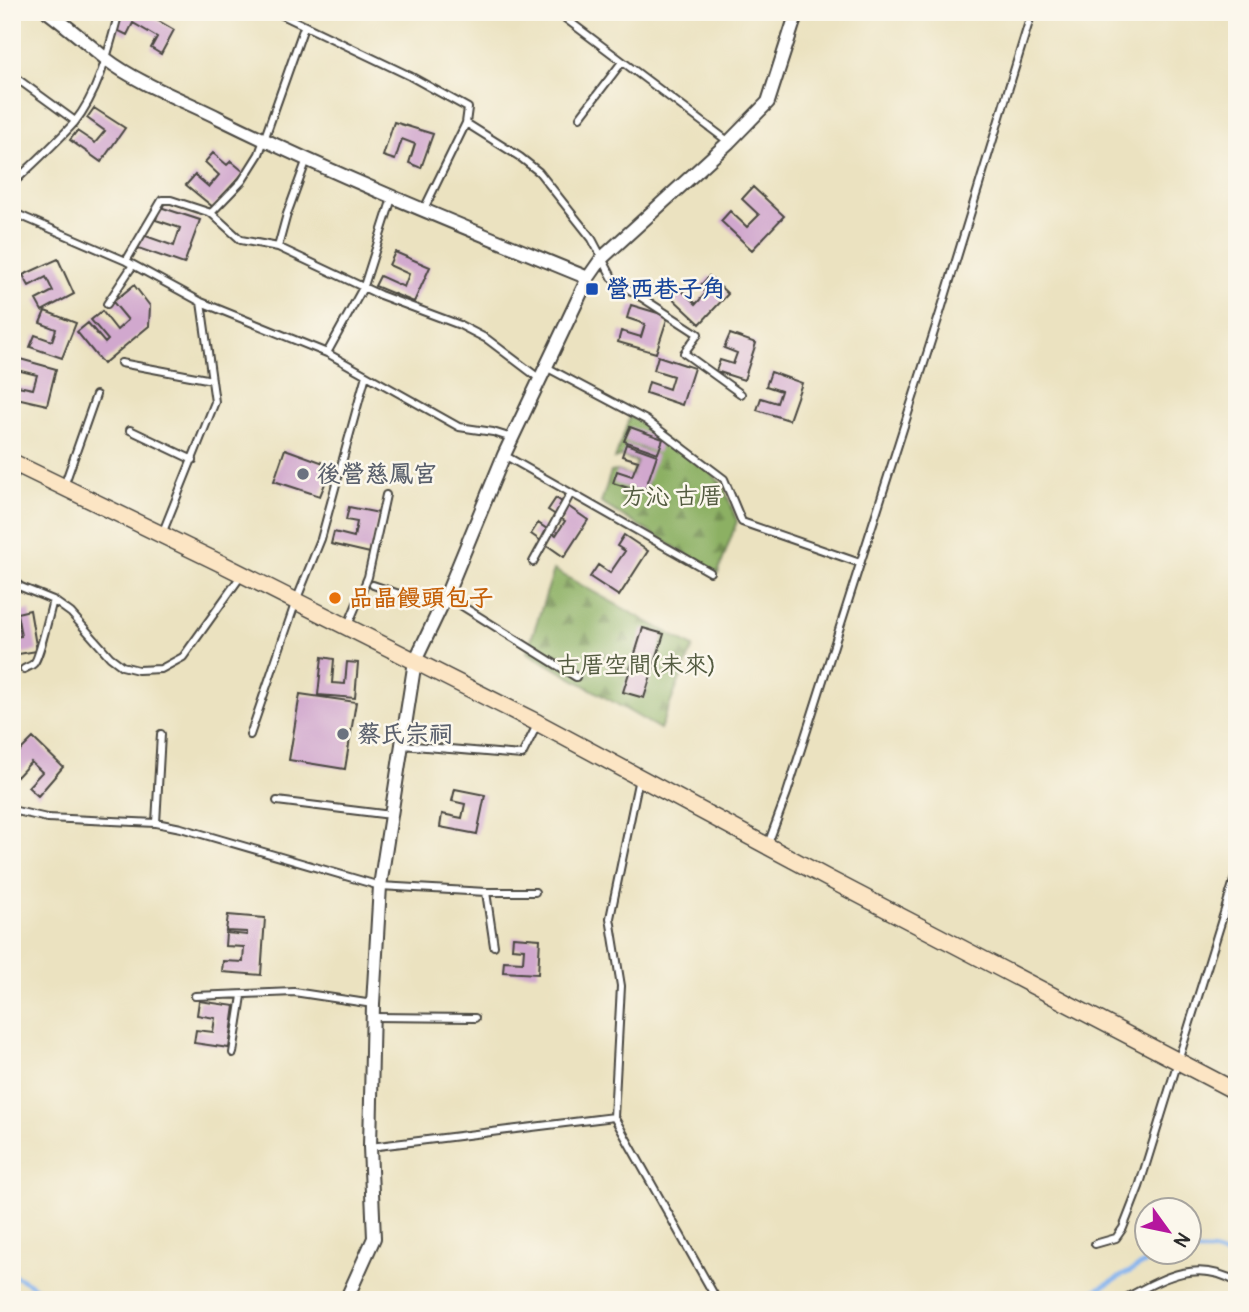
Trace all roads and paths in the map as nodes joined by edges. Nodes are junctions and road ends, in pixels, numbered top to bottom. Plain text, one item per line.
1 (48, 12) edge
2 (119, 12) edge
3 (276, 12) edge
4 (557, 12) edge
5 (797, 12) edge
6 (1032, 12) edge
7 (303, 27) junction
8 (106, 59) junction
9 (622, 62) junction
10 (12, 75) edge
11 (580, 117) dead end
12 (75, 121) junction
13 (466, 123) junction
14 (264, 140) junction
15 (729, 142) junction
16 (307, 159) junction
17 (12, 184) edge
18 (392, 198) junction
19 (424, 210) junction
20 (12, 212) edge
21 (211, 213) junction
22 (278, 247) junction
23 (602, 257) junction
24 (130, 263) junction
25 (588, 278) junction
26 (364, 286) junction
27 (201, 302) junction
28 (107, 304) dead end
29 (327, 353) junction
30 (121, 363) dead end
31 (543, 373) junction
32 (366, 375) junction
33 (212, 380) junction
34 (741, 394) dead end
35 (96, 395) dead end
36 (130, 430) dead end
37 (512, 438) junction
38 (504, 455) junction
39 (193, 460) junction
40 (15, 469) edge
41 (63, 488) junction
42 (571, 493) junction
43 (386, 495) dead end
44 (162, 535) junction
45 (533, 562) dead end
46 (860, 563) junction
47 (710, 572) dead end
48 (242, 574) junction
49 (12, 580) edge
50 (373, 585) dead end
51 (53, 600) junction
52 (296, 601) junction
53 (443, 602) junction
54 (347, 627) junction
55 (415, 661) junction
56 (24, 669) dead end
57 (576, 677) dead end
58 (538, 723) junction
59 (160, 734) dead end
60 (250, 735) dead end
61 (402, 746) junction
62 (639, 776) junction
63 (277, 801) dead end
64 (12, 810) edge
65 (391, 815) junction
66 (156, 823) junction
67 (767, 846) junction
68 (1237, 871) edge
69 (380, 886) junction
70 (486, 892) junction
71 (535, 892) dead end
72 (494, 946) dead end
73 (195, 996) dead end
74 (242, 996) junction
75 (373, 1010) junction
76 (475, 1018) dead end
77 (233, 1053) dead end
78 (1177, 1060) junction
79 (1237, 1092) edge
80 (614, 1117) junction
81 (370, 1147) junction
82 (1095, 1244) dead end
83 (1237, 1282) edge
84 (346, 1300) edge
85 (717, 1300) edge
86 (1122, 1300) edge

1 - 8 street
2 - 8 lane
3 - 7 lane
4 - 9 lane
5 - 15 street
6 - 46 lane
7 - 13 lane
7 - 14 lane
8 - 12 lane
8 - 14 street
9 - 11 lane
9 - 15 lane
10 - 12 lane
12 - 17 lane
13 - 19 lane
13 - 23 lane
14 - 16 street
14 - 21 lane
15 - 23 street
16 - 18 street
16 - 22 lane
18 - 19 street
18 - 26 lane
19 - 25 street
20 - 24 lane
21 - 22 lane
21 - 24 lane
22 - 26 lane
23 - 25 street
23 - 34 lane
24 - 27 lane
24 - 28 lane
25 - 31 street
26 - 29 lane
26 - 31 lane
27 - 29 lane
27 - 33 lane
29 - 32 lane
30 - 33 lane
31 - 37 street
31 - 46 lane
32 - 37 lane
32 - 52 lane
33 - 39 lane
35 - 41 lane
36 - 39 lane
37 - 38 street
38 - 42 lane
38 - 53 street
39 - 44 lane
40 - 41 street
41 - 44 street
42 - 45 lane
42 - 47 lane
43 - 54 lane
44 - 48 street
46 - 67 lane
48 - 51 lane
48 - 52 street
49 - 51 lane
50 - 53 lane
51 - 56 lane
52 - 54 street
52 - 60 lane
53 - 55 street
53 - 57 lane
54 - 55 street
55 - 58 street
55 - 61 street
58 - 61 lane
58 - 62 street
59 - 66 lane
61 - 65 street
62 - 67 street
62 - 80 lane
63 - 65 lane
64 - 66 lane
65 - 69 street
66 - 69 lane
67 - 78 street
68 - 78 lane
69 - 70 lane
69 - 75 street
70 - 71 lane
70 - 72 lane
73 - 74 lane
74 - 75 lane
74 - 77 lane
75 - 76 lane
75 - 81 street
78 - 79 street
78 - 82 lane
80 - 81 lane
80 - 85 lane
81 - 84 street
83 - 86 lane

